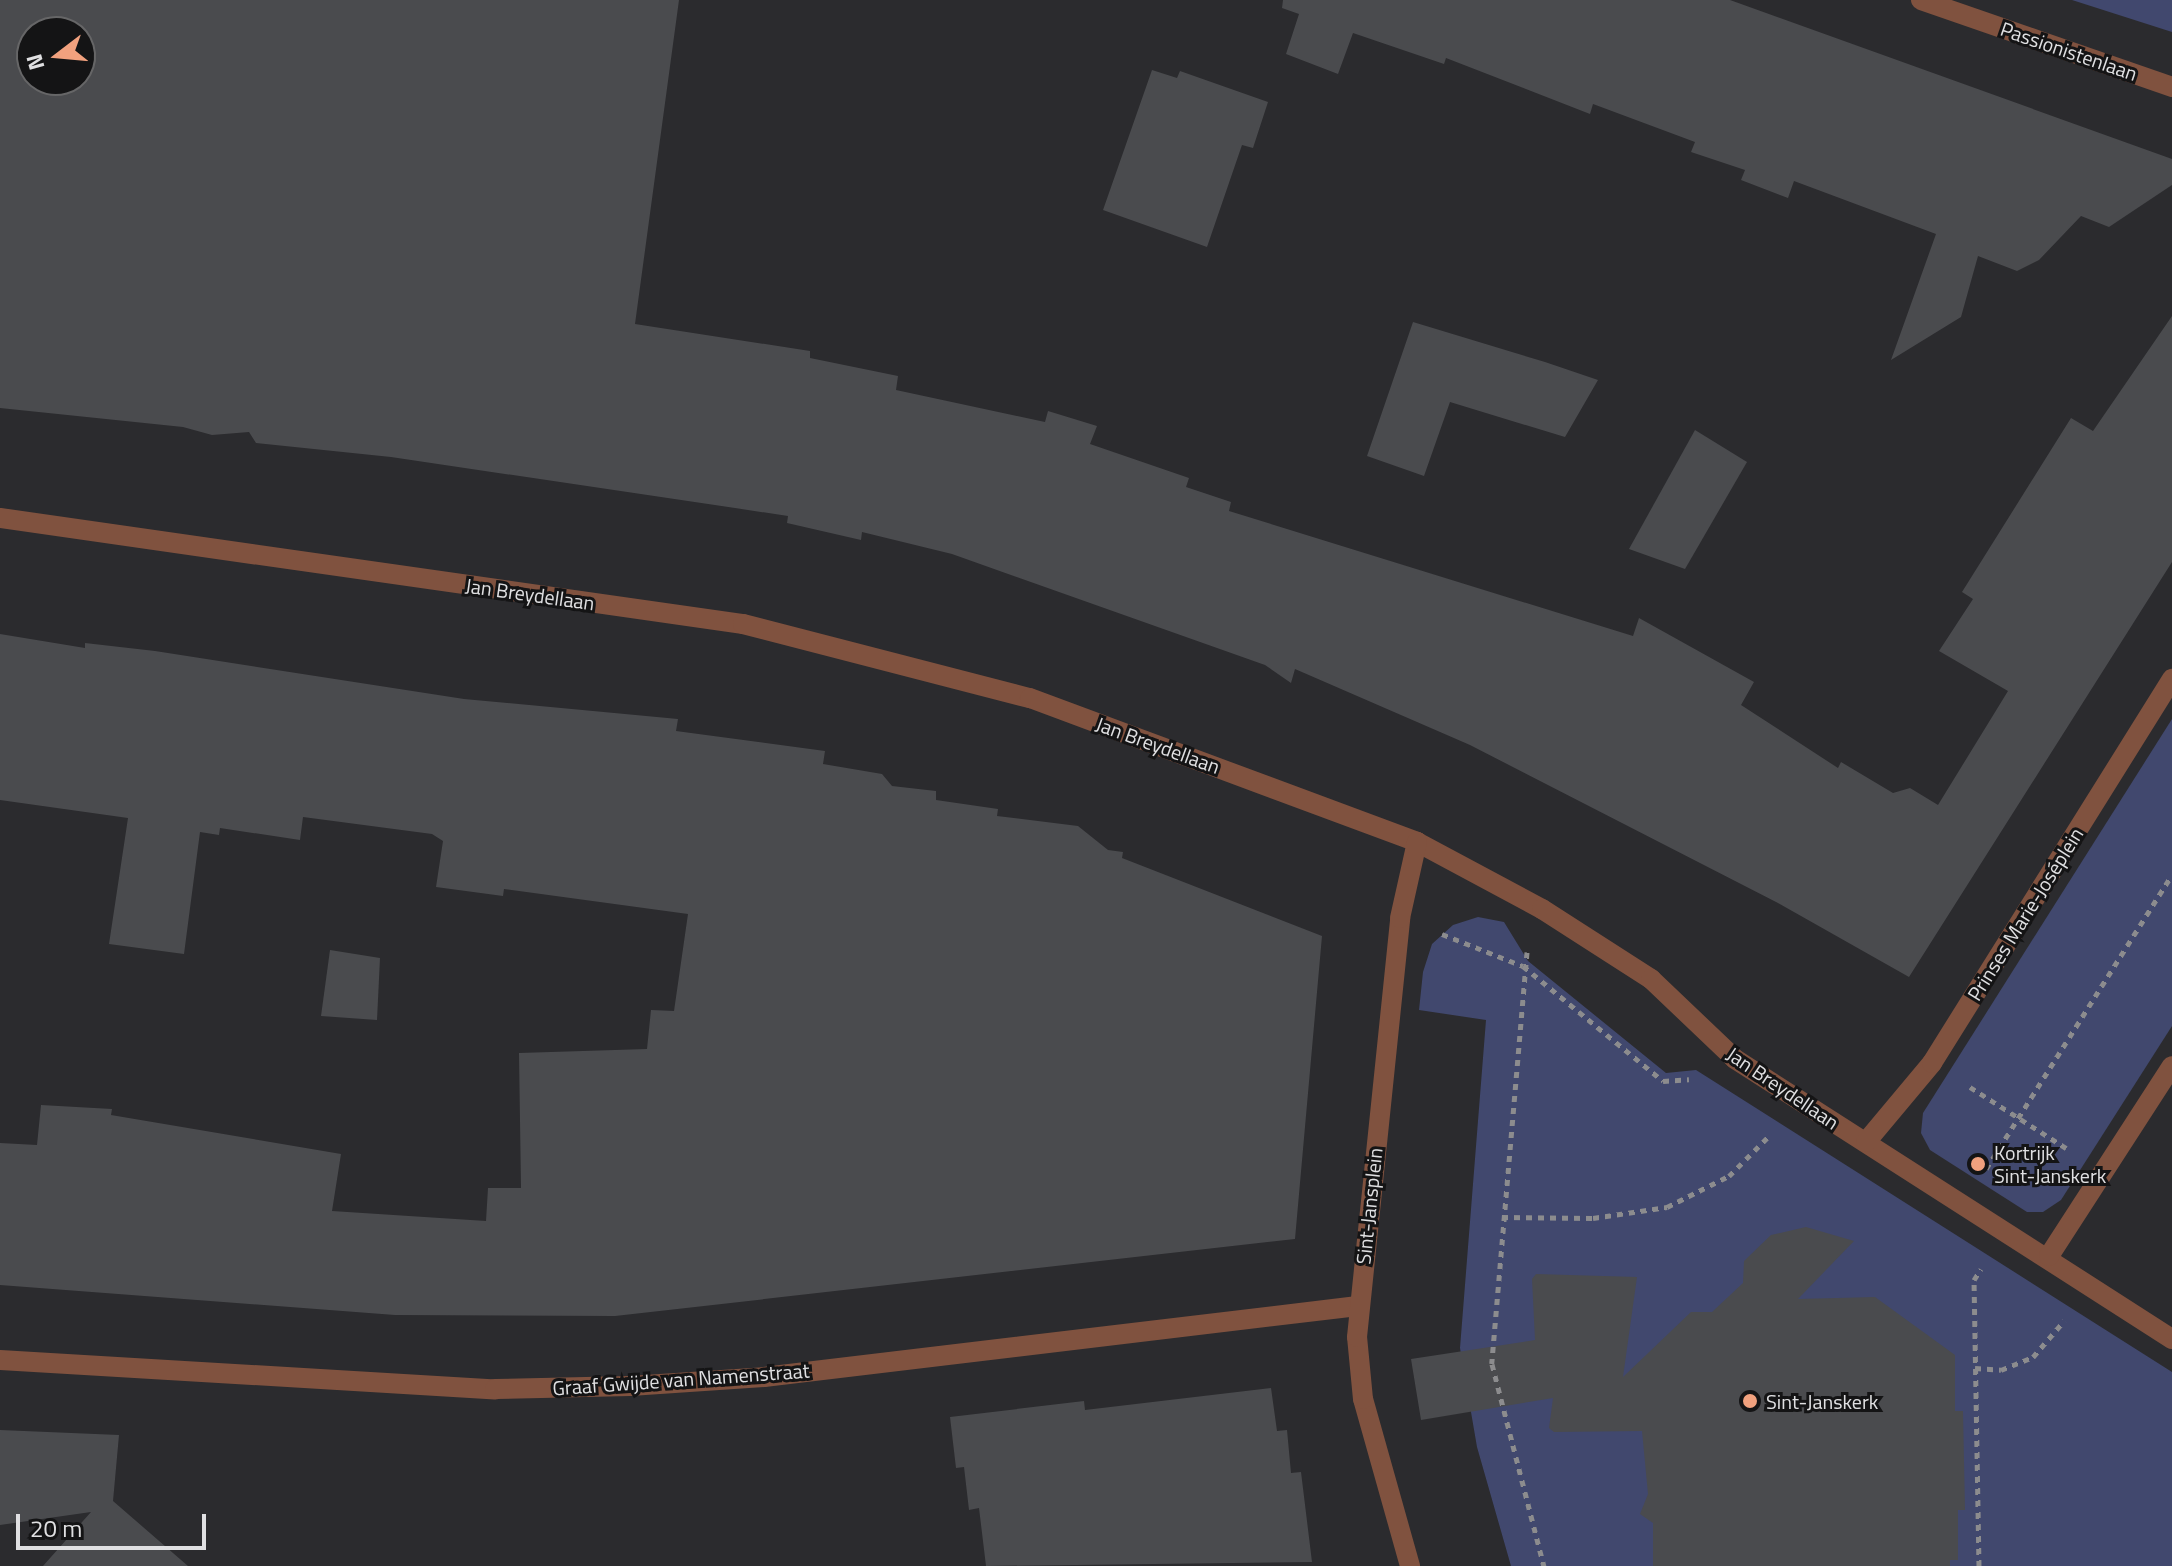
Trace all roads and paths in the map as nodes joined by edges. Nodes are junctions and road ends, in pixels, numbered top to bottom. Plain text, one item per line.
1 (1921, 0) edge
2 (2172, 87) edge
3 (0, 518) edge
4 (2172, 679) edge
5 (1417, 842) junction
6 (2172, 875) edge
7 (1542, 909) junction
8 (1932, 1063) junction
9 (2172, 1066) edge
10 (2019, 1117) junction
11 (1776, 1127) dead end
12 (1866, 1142) junction
13 (2104, 1172) junction
14 (1964, 1204) junction
15 (1502, 1217) junction
16 (2049, 1256) junction
17 (1985, 1262) dead end
18 (2085, 1281) junction
19 (1358, 1306) junction
20 (2172, 1339) edge
21 (0, 1360) edge
22 (1975, 1368) junction
23 (1410, 1566) edge
24 (1544, 1566) edge
25 (1979, 1566) edge

1 - 2 street, Passionistenlaan
3 - 5 street, Jan Breydellaan
4 - 8 street, Prinses Marie-Joséplein
5 - 7 street, Jan Breydellaan
5 - 19 street, Sint-Jansplein
6 - 10 path
7 - 12 street, Jan Breydellaan
7 - 15 path
8 - 10 path
8 - 12 street, Prinses Marie-Joséplein
9 - 13 street
10 - 13 path
10 - 14 path
11 - 15 path
12 - 14 street, Jan Breydellaan
13 - 16 street
14 - 16 street, Jan Breydellaan
15 - 24 path
16 - 18 street, Jan Breydellaan
17 - 22 path
18 - 20 street, Jan Breydellaan
18 - 22 path
19 - 21 street, Graaf Gwijde van Namenstraat
19 - 23 street, Sint-Jansplein
22 - 25 path

